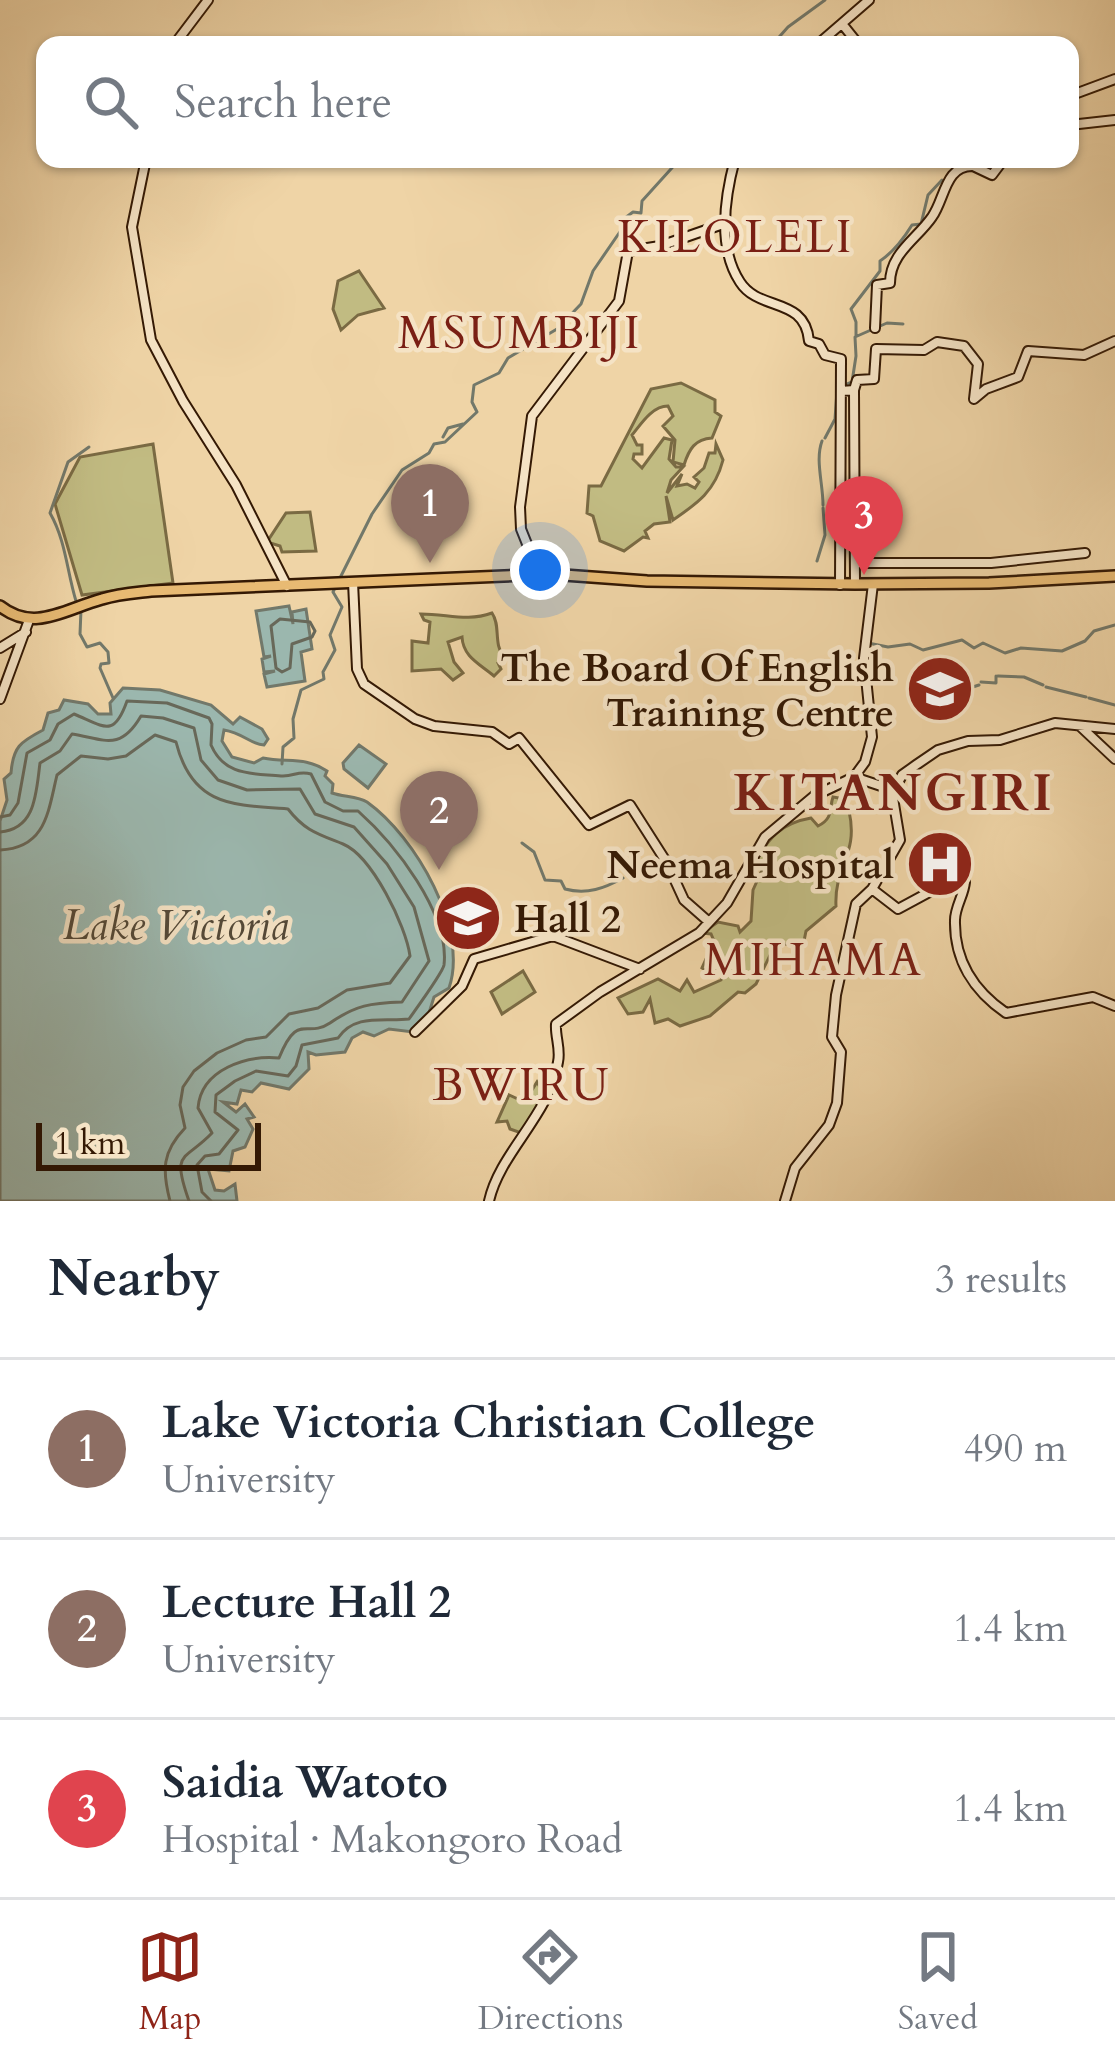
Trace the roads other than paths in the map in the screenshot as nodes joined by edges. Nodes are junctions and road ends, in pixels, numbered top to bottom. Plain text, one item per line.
1 (208, 0) edge
2 (868, 0) edge
3 (843, 25) junction
4 (181, 36) edge
5 (829, 36) edge
6 (852, 36) edge
7 (1115, 79) edge
8 (1079, 92) edge
9 (1115, 120) edge
10 (1079, 124) edge
11 (144, 168) edge
12 (734, 168) edge
13 (966, 168) edge
14 (725, 223) junction
15 (875, 328) dead end
16 (1115, 341) edge
17 (854, 390) junction
18 (841, 391) junction
19 (1085, 554) dead end
20 (855, 563) junction
21 (533, 576) junction
22 (1115, 578) edge
23 (286, 584) junction
24 (353, 584) junction
25 (855, 584) junction
26 (840, 585) junction
27 (873, 586) junction
28 (0, 608) edge
29 (28, 625) junction
30 (0, 648) edge
31 (0, 699) edge
32 (1081, 727) junction
33 (1115, 729) edge
34 (1115, 759) edge
35 (854, 777) junction
36 (893, 791) junction
37 (872, 890) junction
38 (710, 922) junction
39 (640, 969) junction
40 (1115, 1006) edge
41 (415, 1032) dead end
42 (489, 1201) edge
43 (785, 1201) edge

1 - 4 main road
2 - 3 main road
3 - 5 main road
3 - 6 main road
7 - 8 main road
9 - 10 main road
11 - 23 main road
12 - 14 main road
13 - 15 main road
14 - 18 main road
14 - 21 main road
16 - 17 main road
17 - 18 main road
17 - 20 main road
18 - 26 main road
19 - 20 main road
20 - 25 main road
21 - 24 main road
21 - 26 main road
22 - 27 main road
22 - 27 main road
23 - 24 main road
23 - 29 main road
24 - 38 main road
25 - 26 main road
25 - 27 main road
26 - 27 main road
27 - 35 main road
28 - 29 main road
29 - 30 main road
29 - 31 main road
32 - 33 main road
32 - 34 main road
32 - 36 main road
35 - 36 main road
35 - 38 main road
36 - 37 main road
37 - 40 main road
37 - 43 main road
38 - 39 main road
39 - 41 main road
39 - 42 main road

